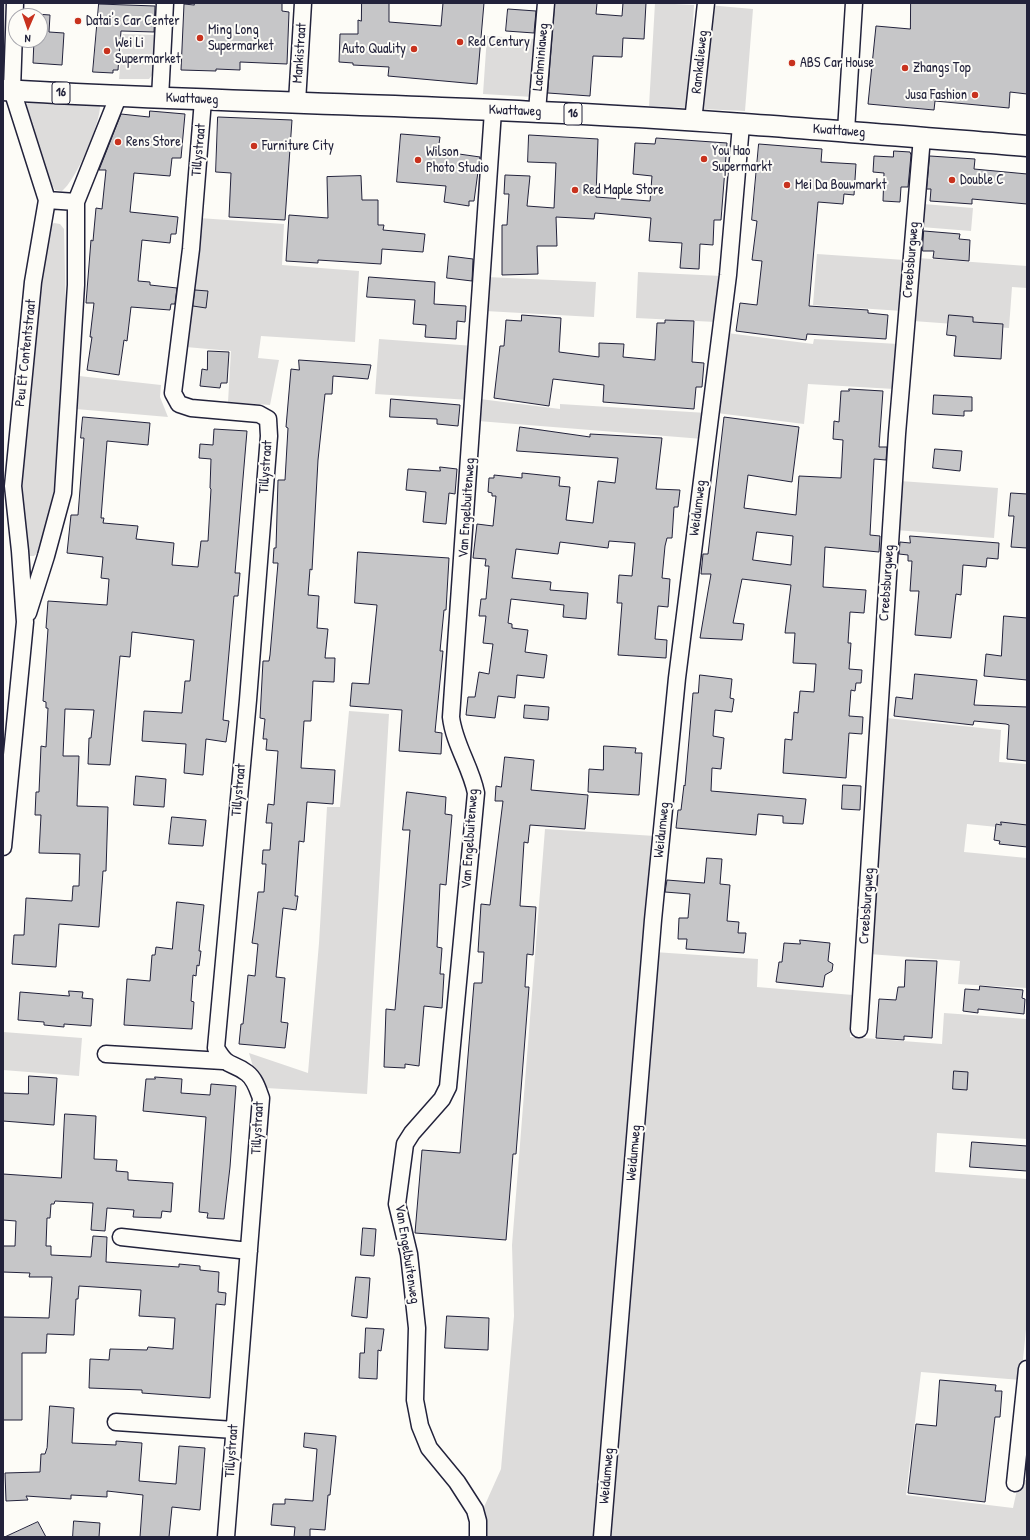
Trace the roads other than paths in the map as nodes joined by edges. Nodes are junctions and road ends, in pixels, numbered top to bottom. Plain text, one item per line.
1 (15, 3) edge
2 (165, 3) edge
3 (303, 3) edge
4 (546, 3) edge
5 (706, 3) edge
6 (854, 3) edge
7 (7, 90) edge
8 (118, 97) junction
9 (160, 98) junction
10 (203, 100) junction
11 (297, 102) junction
12 (493, 111) junction
13 (537, 112) junction
14 (693, 121) junction
15 (741, 125) junction
16 (846, 131) junction
17 (922, 137) junction
18 (1027, 146) edge
19 (47, 200) junction
20 (76, 202) junction
21 (25, 622) junction
22 (3, 847) edge
23 (859, 1029) dead end
24 (106, 1054) dead end
25 (223, 1061) junction
26 (121, 1237) dead end
27 (249, 1251) junction
28 (1027, 1369) edge
29 (116, 1422) dead end
30 (234, 1430) junction
31 (1015, 1483) dead end
32 (226, 1537) edge
33 (478, 1537) edge
34 (602, 1537) edge

1 - 7 street, Peu Et Contentstraat
2 - 9 street
3 - 11 street, Mankistraat
4 - 13 street, Lachminiaweg
5 - 14 street, Ramkalieweg
6 - 16 street
7 - 8 main road, Kwattaweg / 16
7 - 19 street, Peu Et Contentstraat
8 - 9 main road, Kwattaweg / 16
8 - 20 street, Peu Et Contentstraat
9 - 10 main road, Kwattaweg / 16
10 - 11 main road, Kwattaweg / 16
10 - 25 street, Tillystraat
11 - 12 main road, Kwattaweg / 16
12 - 13 main road, Kwattaweg / 16
12 - 33 street, Van Engelbuitenweg
13 - 14 main road, Kwattaweg / 16
14 - 15 main road, Kwattaweg / 16
15 - 16 main road, Kwattaweg / 16
15 - 34 street, Weidumweg
16 - 17 main road, Kwattaweg / 16
17 - 18 main road, Kwattaweg / 16
17 - 23 street, Creebsburgweg
19 - 20 street
19 - 21 street, Peu Et Contentstraat
20 - 21 street, Peu Et Contentstraat
21 - 22 street, Peu Et Contentstraat
24 - 25 street
25 - 27 street, Tillystraat
26 - 27 street
27 - 30 street, Tillystraat
28 - 31 street
29 - 30 street
30 - 32 street, Tillystraat

